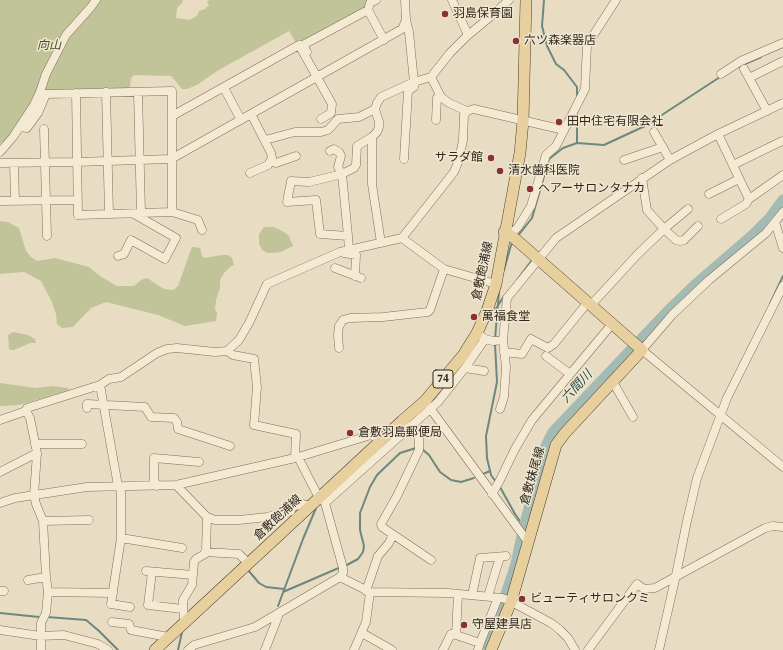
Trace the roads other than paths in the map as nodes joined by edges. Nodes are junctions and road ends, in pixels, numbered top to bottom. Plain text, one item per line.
1 (96, 0) edge
2 (376, 0) edge
3 (405, 0) edge
4 (452, 0) edge
5 (508, 0) edge
6 (526, 0) edge
7 (616, 0) edge
8 (368, 10) junction
9 (406, 20) junction
10 (468, 35) junction
11 (384, 40) junction
12 (783, 43) edge
13 (783, 61) edge
14 (744, 69) dead end
15 (721, 74) dead end
16 (319, 76) junction
17 (431, 77) junction
18 (749, 78) junction
19 (414, 82) junction
20 (224, 88) junction
21 (106, 92) junction
22 (138, 92) junction
23 (76, 93) junction
24 (440, 95) junction
25 (783, 103) edge
26 (375, 109) junction
27 (766, 109) junction
28 (467, 111) junction
29 (251, 114) junction
30 (172, 116) junction
31 (321, 119) dead end
32 (242, 120) junction
33 (436, 120) dead end
34 (523, 122) junction
35 (20, 127) junction
36 (44, 129) dead end
37 (564, 130) junction
38 (654, 132) dead end
39 (718, 134) junction
40 (372, 137) junction
41 (265, 140) junction
42 (782, 141) dead end
43 (663, 147) junction
44 (330, 151) dead end
45 (0, 152) edge
46 (296, 156) dead end
47 (669, 158) junction
48 (171, 159) junction
49 (404, 159) dead end
50 (140, 160) junction
51 (624, 160) dead end
52 (107, 161) junction
53 (76, 162) junction
54 (271, 162) junction
55 (0, 163) edge
56 (14, 163) junction
57 (45, 163) junction
58 (733, 165) junction
59 (250, 173) dead end
60 (342, 174) junction
61 (783, 175) edge
62 (642, 178) junction
63 (739, 179) junction
64 (709, 194) dead end
65 (749, 199) junction
66 (46, 200) junction
67 (77, 200) junction
68 (0, 201) edge
69 (15, 201) junction
70 (688, 209) dead end
71 (172, 212) junction
72 (783, 212) edge
73 (137, 213) junction
74 (109, 214) junction
75 (721, 219) dead end
76 (776, 222) junction
77 (698, 226) dead end
78 (664, 229) junction
79 (202, 230) dead end
80 (47, 236) dead end
81 (348, 236) junction
82 (511, 237) junction
83 (402, 238) junction
84 (381, 243) junction
85 (783, 248) edge
86 (349, 250) junction
87 (340, 252) junction
88 (118, 256) dead end
89 (538, 259) junction
90 (336, 268) dead end
91 (444, 269) junction
92 (496, 284) junction
93 (783, 286) edge
94 (589, 304) junction
95 (612, 324) junction
96 (492, 339) junction
97 (639, 347) junction
98 (340, 348) dead end
99 (227, 351) junction
100 (504, 352) junction
101 (546, 356) dead end
102 (465, 368) junction
103 (484, 371) dead end
104 (570, 374) junction
105 (613, 382) junction
106 (100, 385) junction
107 (104, 405) junction
108 (427, 405) junction
109 (87, 408) dead end
110 (500, 409) dead end
111 (26, 411) junction
112 (720, 415) junction
113 (633, 417) dead end
114 (0, 420) edge
115 (406, 424) junction
116 (382, 440) junction
117 (82, 444) dead end
118 (230, 446) dead end
119 (36, 449) junction
120 (297, 457) junction
121 (199, 462) dead end
122 (783, 467) edge
123 (0, 472) edge
124 (176, 485) junction
125 (120, 486) junction
126 (157, 486) junction
127 (496, 488) junction
128 (34, 495) junction
129 (322, 500) junction
130 (0, 502) edge
131 (310, 506) junction
132 (207, 517) junction
133 (89, 520) dead end
134 (43, 521) junction
135 (783, 527) edge
136 (393, 534) junction
137 (120, 538) junction
138 (527, 541) junction
139 (182, 548) dead end
140 (205, 552) junction
141 (431, 560) dead end
142 (248, 564) junction
143 (193, 575) junction
144 (676, 575) junction
145 (46, 577) junction
146 (340, 577) junction
147 (28, 580) dead end
148 (368, 591) junction
149 (48, 592) junction
150 (113, 593) junction
151 (458, 594) junction
152 (472, 595) junction
153 (488, 596) junction
154 (505, 600) junction
155 (130, 606) dead end
156 (182, 609) junction
157 (279, 614) junction
158 (112, 622) dead end
159 (184, 623) junction
160 (0, 630) edge
161 (362, 633) junction
162 (456, 635) junction
163 (40, 636) junction
164 (168, 637) junction
165 (479, 647) edge
166 (41, 650) edge
167 (108, 650) edge
168 (154, 650) edge
169 (188, 650) edge
170 (265, 650) edge
171 (354, 650) edge
172 (392, 650) edge
173 (443, 650) edge
174 (491, 650) edge
175 (575, 650) edge
176 (588, 650) edge
177 (659, 650) edge

1 - 35 street
2 - 8 street
3 - 9 street
4 - 10 street
5 - 10 street
6 - 34 main road, 倉敷飽浦線 / 74
7 - 37 street
8 - 11 street
8 - 16 street
9 - 11 street
9 - 19 street
10 - 17 street
11 - 16 street
12 - 15 street
13 - 18 street
14 - 18 street
16 - 20 street
16 - 29 street
16 - 31 street
17 - 19 street
17 - 24 street
18 - 27 street
19 - 26 street
19 - 49 street
20 - 30 street
20 - 32 street
21 - 22 street
21 - 23 street
21 - 52 street
22 - 30 street
22 - 50 street
23 - 35 street
23 - 53 street
24 - 28 street
24 - 33 street
25 - 27 street
26 - 40 street
26 - 41 street
27 - 39 street
28 - 34 street
28 - 83 street
29 - 32 street
29 - 41 street
30 - 48 street
32 - 48 street
34 - 37 street
34 - 82 main road, 倉敷飽浦線 / 74
35 - 45 street
36 - 57 street
37 - 82 street
38 - 43 street
39 - 47 street
39 - 58 street
40 - 60 street
40 - 84 street
41 - 54 street
42 - 58 street
43 - 47 street
43 - 51 street
44 - 60 street
46 - 54 street
47 - 62 street
48 - 50 street
48 - 71 street
50 - 52 street
50 - 73 street
52 - 53 street
52 - 74 street
53 - 57 street
53 - 67 street
54 - 59 street
55 - 56 street
56 - 57 street
56 - 69 street
57 - 66 street
58 - 63 street
60 - 81 street
60 - 81 street
61 - 65 street
62 - 78 street
62 - 89 street
63 - 64 street
63 - 65 street
65 - 75 street
66 - 67 street
66 - 69 street
66 - 80 street
67 - 74 street
68 - 69 street
70 - 78 street
71 - 73 street
71 - 79 street
72 - 76 street
73 - 74 street
73 - 88 street
76 - 85 street
76 - 97 street
77 - 78 street
78 - 94 street
81 - 86 street
82 - 89 main road
82 - 92 main road, 倉敷飽浦線 / 74
83 - 84 street
83 - 91 street
84 - 86 street
86 - 87 street
87 - 90 street
87 - 99 street
89 - 94 main road
89 - 96 street
91 - 92 street
91 - 98 street
92 - 96 main road, 倉敷飽浦線 / 74
93 - 112 street
94 - 95 main road
94 - 100 street
95 - 97 main road
95 - 104 street
96 - 100 street
96 - 102 street
96 - 108 main road, 倉敷飽浦線 / 74
97 - 105 main road, 倉敷妹尾線
97 - 112 street
99 - 106 street
99 - 120 street
100 - 110 street
101 - 104 street
102 - 103 street
102 - 108 street
104 - 127 street
105 - 113 street
105 - 138 main road, 倉敷妹尾線
106 - 107 street
106 - 111 street
107 - 109 street
107 - 118 street
107 - 125 street
108 - 115 main road, 倉敷飽浦線 / 74
108 - 127 street
111 - 114 street
111 - 119 street
112 - 122 street
112 - 144 street
115 - 116 main road, 倉敷飽浦線 / 74
115 - 129 street
115 - 136 street
116 - 120 street
116 - 129 main road, 倉敷飽浦線 / 74
117 - 119 street
119 - 123 street
119 - 128 street
120 - 124 street
120 - 129 street
121 - 126 street
124 - 126 street
124 - 132 street
125 - 126 street
125 - 128 street
125 - 137 street
127 - 138 street
128 - 130 street
128 - 134 street
129 - 131 main road, 倉敷飽浦線 / 74
129 - 146 street
131 - 132 street
131 - 142 main road, 倉敷飽浦線 / 74
132 - 140 street
133 - 134 street
134 - 145 street
135 - 144 street
136 - 141 street
136 - 148 street
137 - 139 street
137 - 150 street
138 - 154 main road, 倉敷妹尾線
140 - 142 street
140 - 143 street
142 - 159 main road, 倉敷飽浦線 / 74
143 - 156 street
143 - 156 street
144 - 176 street
144 - 177 street
145 - 147 street
145 - 149 street
146 - 148 street
146 - 157 street
148 - 151 street
148 - 161 street
149 - 150 street
149 - 163 street
150 - 155 street
151 - 152 street
151 - 162 street
152 - 153 street
152 - 153 street
153 - 154 street
154 - 165 street
154 - 174 main road, 倉敷妹尾線
154 - 175 street
156 - 159 street
157 - 169 street
157 - 170 street
158 - 164 street
159 - 164 main road, 倉敷飽浦線 / 74
160 - 163 street
161 - 171 street
161 - 172 street
162 - 165 street
162 - 173 street
163 - 166 street
163 - 167 street
164 - 168 main road, 倉敷飽浦線 / 74

